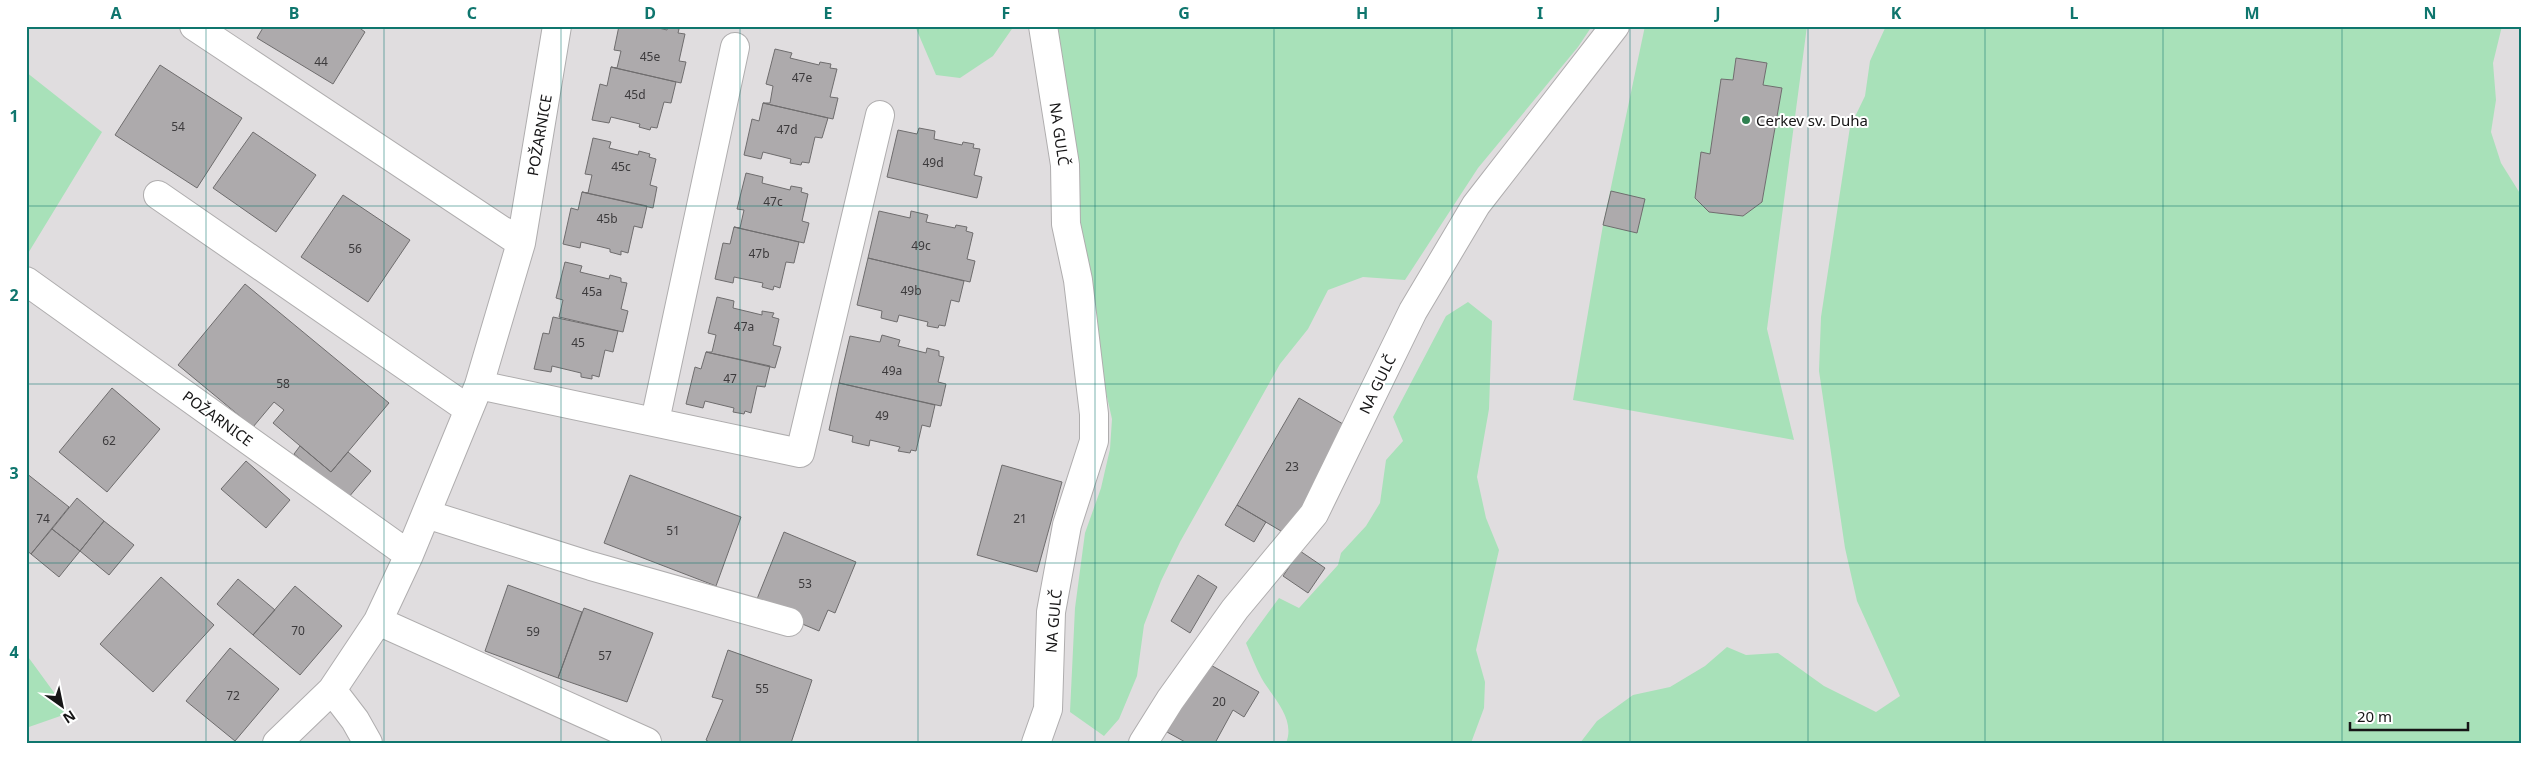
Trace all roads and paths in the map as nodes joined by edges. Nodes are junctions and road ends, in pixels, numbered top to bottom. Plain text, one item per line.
1 (194, 26) edge
2 (558, 26) edge
3 (1043, 26) edge
4 (1615, 26) edge
5 (735, 47) dead end
6 (880, 115) dead end
7 (158, 196) dead end
8 (521, 243) junction
9 (26, 281) edge
10 (479, 385) junction
11 (468, 409) junction
12 (655, 421) junction
13 (426, 514) junction
14 (410, 555) junction
15 (378, 621) junction
16 (788, 622) dead end
17 (332, 690) junction
18 (647, 742) edge
19 (278, 743) edge
20 (368, 743) edge
21 (1036, 743) edge
22 (1143, 743) edge

1 - 8 street
2 - 8 street, POŽARNICE
3 - 21 street, NA GULČ
4 - 22 street, NA GULČ
5 - 12 street
6 - 12 street
7 - 11 street
8 - 10 street, POŽARNICE
9 - 14 street, POŽARNICE
10 - 11 street, POŽARNICE
10 - 12 street
11 - 13 street, POŽARNICE
13 - 14 street, POŽARNICE
13 - 16 street
14 - 15 street, POŽARNICE
15 - 17 street, POŽARNICE
15 - 18 street
17 - 19 street, POŽARNICE
17 - 20 street

